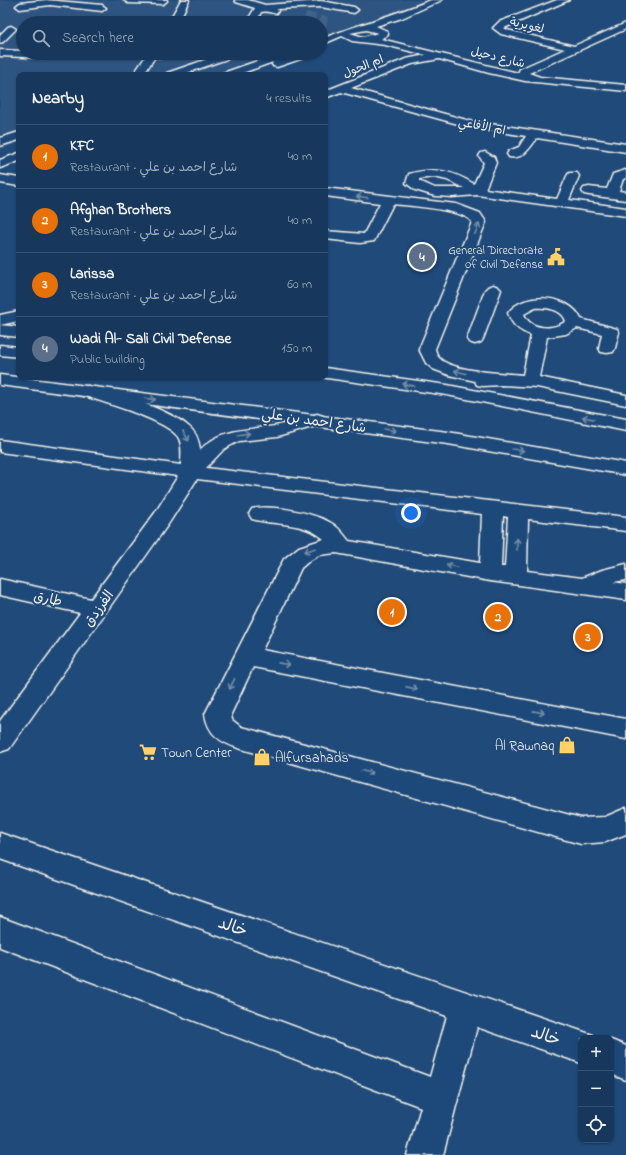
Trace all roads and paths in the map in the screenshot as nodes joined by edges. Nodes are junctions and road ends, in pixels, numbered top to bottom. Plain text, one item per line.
1 (128, 0) edge
2 (185, 0) edge
3 (239, 0) edge
4 (565, 0) edge
5 (163, 1) edge
6 (248, 2) edge
7 (441, 2) edge
8 (72, 4) junction
9 (105, 4) edge
10 (20, 6) dead end
11 (262, 8) junction
12 (354, 10) dead end
13 (375, 12) dead end
14 (406, 13) junction
15 (25, 14) dead end
16 (287, 14) tunnel mouth
17 (96, 16) edge
18 (177, 16) edge
19 (255, 16) edge
20 (389, 16) junction
21 (626, 26) edge
22 (361, 27) junction
23 (11, 29) dead end
24 (340, 29) junction
25 (382, 32) junction
26 (328, 37) edge
27 (364, 39) junction
28 (0, 40) edge
29 (328, 47) edge
30 (413, 49) junction
31 (576, 49) junction
32 (0, 53) edge
33 (16, 54) edge
34 (447, 58) junction
35 (148, 60) edge
36 (204, 60) edge
37 (269, 60) edge
38 (290, 60) edge
39 (410, 61) junction
40 (500, 65) junction
41 (549, 67) junction
42 (522, 71) junction
43 (140, 72) edge
44 (178, 72) edge
45 (235, 72) edge
46 (256, 72) edge
47 (564, 77) junction
48 (626, 84) edge
49 (341, 88) junction
50 (626, 88) edge
51 (328, 94) edge
52 (533, 135) junction
53 (16, 137) edge
54 (0, 142) edge
55 (626, 148) edge
56 (16, 150) edge
57 (513, 154) dead end
58 (485, 156) dead end
59 (16, 158) edge
60 (2, 160) edge
61 (626, 174) edge
62 (573, 176) dead end
63 (2, 179) edge
64 (16, 181) edge
65 (589, 191) dead end
66 (328, 192) edge
67 (612, 194) junction
68 (626, 196) edge
69 (388, 200) junction
70 (562, 202) junction
71 (626, 212) edge
72 (328, 235) edge
73 (493, 290) dead end
74 (486, 309) junction
75 (516, 313) junction
76 (16, 317) edge
77 (0, 320) edge
78 (574, 322) junction
79 (0, 330) edge
80 (16, 332) edge
81 (540, 332) junction
82 (475, 338) dead end
83 (607, 348) dead end
84 (0, 350) edge
85 (16, 352) edge
86 (328, 373) edge
87 (0, 380) edge
88 (498, 380) junction
89 (530, 382) junction
90 (447, 390) junction
91 (88, 392) junction
92 (626, 400) edge
93 (317, 420) junction
94 (626, 425) edge
95 (0, 446) edge
96 (626, 469) edge
97 (191, 472) junction
98 (493, 507) junction
99 (518, 510) junction
100 (259, 514) dead end
101 (626, 524) edge
102 (342, 547) junction
103 (626, 572) edge
104 (490, 573) junction
105 (516, 577) junction
106 (0, 587) edge
107 (584, 587) junction
108 (626, 592) edge
109 (97, 609) junction
110 (246, 656) junction
111 (626, 729) edge
112 (0, 741) edge
113 (626, 820) edge
114 (0, 846) edge
115 (0, 932) edge
116 (466, 1007) junction
117 (578, 1046) edge
118 (614, 1058) edge
119 (626, 1063) edge
120 (441, 1098) junction
121 (425, 1155) edge

1 - 5 street
2 - 18 street
3 - 6 street
4 - 31 street, لغويرية
6 - 11 street
7 - 14 street
7 - 25 street
8 - 9 street
8 - 10 street
8 - 15 street
9 - 17 street
11 - 12 street
11 - 16 street
11 - 19 street
13 - 20 street
14 - 20 street
14 - 22 street
20 - 24 street
21 - 31 street
22 - 24 street
22 - 25 street, شارع دحيل
23 - 28 street
24 - 26 street
24 - 27 street, شارع دحيل
25 - 27 street
25 - 40 street, شارع دحيل
27 - 29 street
27 - 30 street, شارع دحيل
30 - 34 street, شارع دحيل
30 - 39 street
31 - 41 street
32 - 33 street
34 - 39 street, ام الحول
34 - 42 street, شارع دحيل
35 - 43 street
36 - 44 street
37 - 45 street
38 - 46 street
39 - 49 street, ام الحول
40 - 42 street
40 - 42 street, شارع دحيل
41 - 42 street
41 - 42 street
41 - 47 street
42 - 47 street, شارع دحيل
42 - 50 street, شارع دحيل
47 - 48 street, شارع دحيل
49 - 51 street, ام الحول
49 - 52 street, ام الأفاعي
52 - 55 street, ام الأفاعي
52 - 57 street
53 - 54 street
56 - 60 street
58 - 70 street
59 - 60 street
60 - 63 street
61 - 67 street
62 - 70 street
63 - 64 street
65 - 67 street
69 -> 66 street
67 - 68 street
69 - 72 street
88 -> 69 street
70 - 71 street
73 - 74 street
74 - 75 street
74 - 82 street
75 - 78 street
75 - 81 street
76 - 77 street
78 - 81 street
78 - 83 street
79 - 80 street
81 - 89 street
84 - 85 street
90 -> 86 street
87 - 91 street, شارع احمد بن علي
88 - 89 street
88 - 90 street
89 - 92 street
94 -> 90 street
91 -> 93 street, شارع احمد بن علي
91 -> 97 street
93 -> 96 street, شارع احمد بن علي
97 -> 93 street, الفرزدق
95 - 97 street
97 - 98 street
97 - 109 street, الفرزدق
98 - 99 street
98 - 104 street
99 - 101 street
105 -> 99 street
100 - 102 street
104 -> 102 street
102 -> 110 street
103 - 107 street
104 - 105 street
105 - 107 street
106 - 109 street, طارق
107 - 108 street
109 - 112 street, الفرزدق
110 -> 111 street
110 -> 113 street
114 - 116 street, خالد
115 - 120 street
116 - 117 street, خالد
116 - 120 street
118 - 119 street
120 - 121 street

